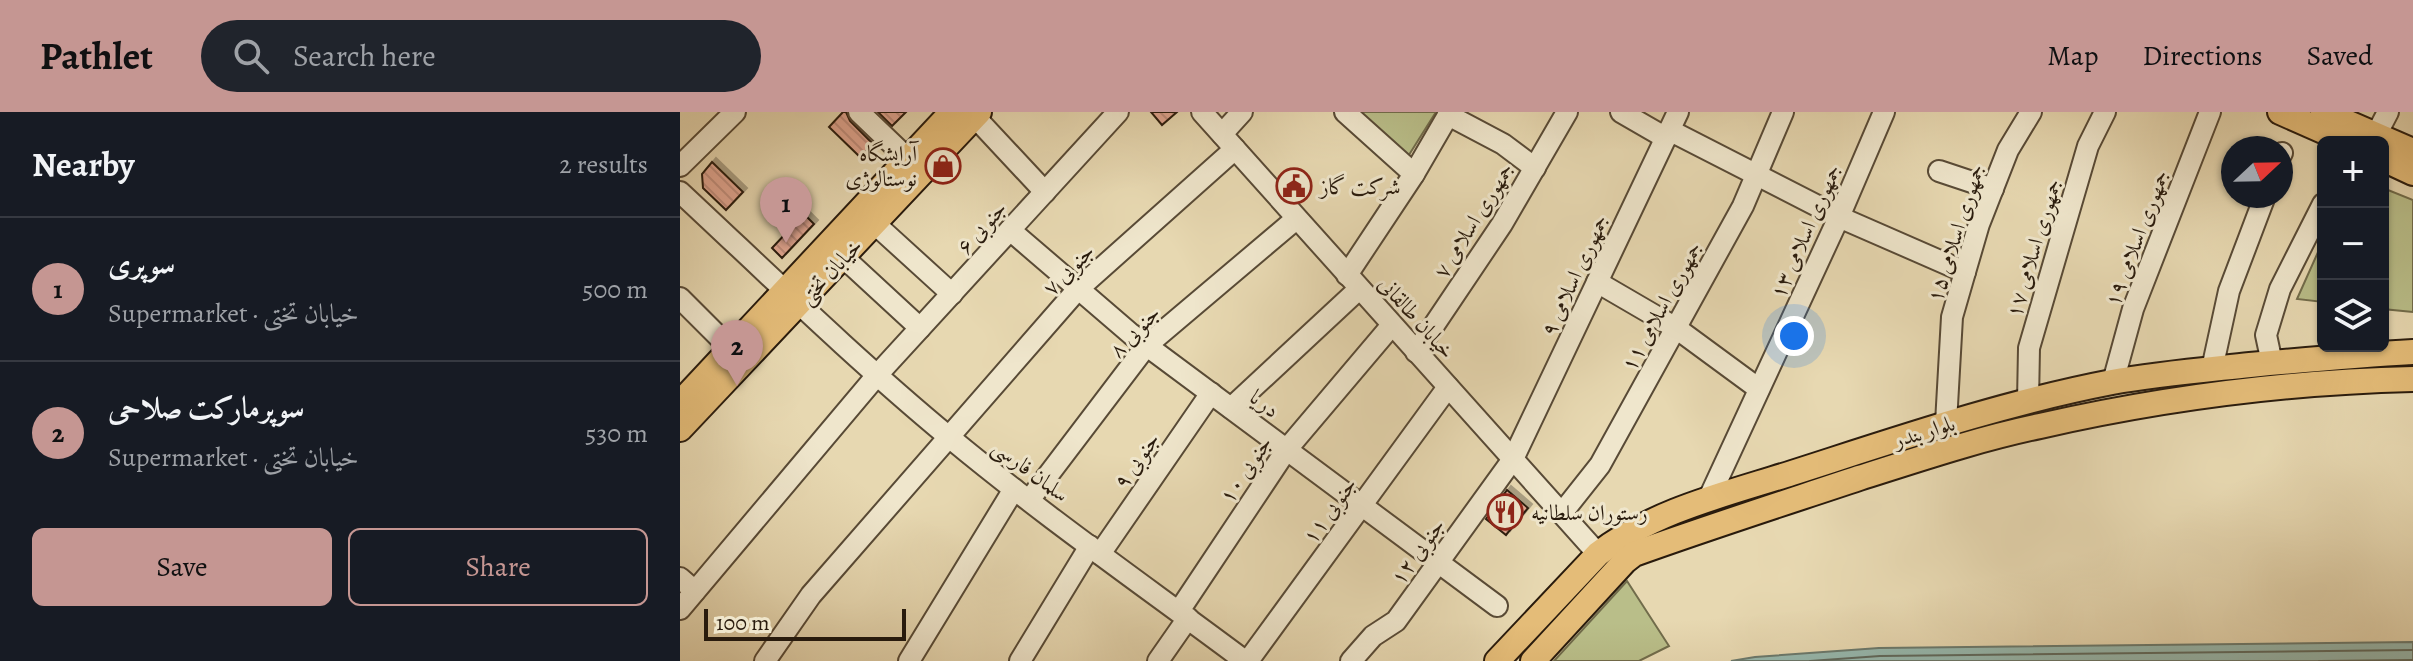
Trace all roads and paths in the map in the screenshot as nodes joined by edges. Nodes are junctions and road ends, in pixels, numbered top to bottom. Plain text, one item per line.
1 (735, 112) edge
2 (859, 112) edge
3 (1118, 112) edge
4 (1202, 112) edge
5 (1242, 112) edge
6 (1345, 112) edge
7 (1567, 112) edge
8 (1621, 112) edge
9 (1783, 112) edge
10 (1884, 112) edge
11 (2031, 112) edge
12 (2105, 112) edge
13 (2210, 112) edge
14 (2280, 112) edge
15 (2323, 112) edge
16 (2388, 112) edge
17 (969, 114) edge
18 (1449, 114) edge
19 (1671, 127) edge
20 (2334, 136) edge
21 (2362, 136) edge
22 (2383, 136) edge
23 (1229, 142) junction
24 (2389, 148) edge
25 (2413, 151) edge
26 (2389, 154) edge
27 (908, 159) junction
28 (680, 166) edge
29 (1535, 168) junction
30 (1939, 171) dead end
31 (2413, 173) edge
32 (1414, 174) junction
33 (1756, 175) junction
34 (1993, 189) junction
35 (680, 192) edge
36 (1045, 192) junction
37 (2260, 208) edge
38 (2321, 208) edge
39 (1839, 217) junction
40 (1296, 219) junction
41 (874, 223) junction
42 (1010, 230) junction
43 (843, 257) junction
44 (1965, 272) junction
45 (1353, 282) junction
46 (1597, 282) junction
47 (1078, 289) junction
48 (952, 294) junction
49 (792, 297) junction
50 (680, 298) edge
51 (1392, 325) junction
52 (920, 328) junction
53 (1676, 328) junction
54 (1147, 345) junction
55 (731, 349) junction
56 (1416, 352) junction
57 (2413, 352) edge
58 (2328, 357) junction
59 (2272, 363) junction
60 (2212, 369) junction
61 (878, 374) junction
62 (2413, 379) edge
63 (2113, 382) junction
64 (2330, 382) junction
65 (1448, 387) junction
66 (1759, 389) junction
67 (1211, 393) junction
68 (2028, 401) junction
69 (680, 403) edge
70 (1231, 408) junction
71 (1946, 423) junction
72 (680, 429) edge
73 (948, 436) junction
74 (1287, 449) junction
75 (1513, 459) junction
76 (1022, 494) junction
77 (1708, 500) junction
78 (1362, 505) junction
79 (1562, 513) junction
80 (1095, 550) junction
81 (1598, 554) junction
82 (1438, 563) junction
83 (688, 585) edge
84 (1497, 606) dead end
85 (680, 609) edge
86 (1184, 615) junction
87 (765, 661) edge
88 (909, 661) edge
89 (1020, 661) edge
90 (1158, 661) edge
91 (1246, 661) edge
92 (1351, 661) edge
93 (1497, 661) edge
94 (1533, 661) edge

1 - 28 street
2 - 27 street
3 - 36 street, ۶ جنوبی
4 - 23 street, خیابان طالقانی
5 - 23 street, ۷ جنوبی
6 - 32 street
7 - 29 street, جمهوری اسلامی ۷
8 - 19 street
9 - 33 street, جمهوری اسلامی ۱۱
10 - 39 street, جمهوری اسلامی ۱۳
11 - 34 street, جمهوری اسلامی ۱۵
12 - 68 street, جمهوری اسلامی ۱۷
13 - 63 street, جمهوری اسلامی ۱۹
14 - 20 main road
15 - 21 main road
16 - 22 street
17 - 27 main road, خیابان تختی
17 - 36 street
17 - 41 main road, خیابان تختی
18 - 29 street
18 - 32 street
19 - 33 street
19 - 46 street, جمهوری اسلامی ۹
23 - 40 street, خیابان طالقانی
23 - 47 street, ۷ جنوبی
24 - 25 main road
26 - 31 main road
27 - 49 main road, خیابان تختی
29 - 56 street, جمهوری اسلامی ۷
30 - 34 street
32 - 45 street
33 - 39 street
33 - 53 street, جمهوری اسلامی ۱۱
34 - 44 street, جمهوری اسلامی ۱۵
35 - 49 street, سلمان فارسی
36 - 42 street, ۶ جنوبی
37 - 60 street
38 - 59 street
39 - 44 street
39 - 66 street, جمهوری اسلامی ۱۳
40 - 45 street, خیابان طالقانی
40 - 54 street, ۸ جنوبی
41 - 43 main road, خیابان تختی
41 - 48 street
42 - 47 street, دریا
42 - 48 street, ۶ جنوبی
43 - 49 main road, خیابان تختی
43 - 52 street
44 - 71 street, جمهوری اسلامی ۱۵
45 - 51 street, خیابان طالقانی
45 - 70 street
46 - 53 street
46 - 75 street, جمهوری اسلامی ۹
47 - 54 street, دریا
47 - 73 street, ۷ جنوبی
48 - 52 street, ۶ جنوبی
49 - 55 main road, خیابان تختی
49 - 61 street, سلمان فارسی
49 - 72 main road, خیابان تختی
50 - 55 street
51 - 56 street, خیابان طالقانی
51 - 74 street, ۱۰ جنوبی
52 - 61 street, ۶ جنوبی
53 - 66 street
53 - 79 street, جمهوری اسلامی ۱۱
54 - 67 street, دریا
54 - 76 street, ۸ جنوبی
55 - 69 main road, خیابان تختی
56 - 65 street, خیابان طالقانی
57 - 58 main road, بلوار بندر
58 - 59 main road, بلوار بندر
58 - 64 main road
59 - 60 main road, بلوار بندر
60 - 63 main road, بلوار بندر
61 - 73 street, سلمان فارسی
61 - 83 street, ۶ جنوبی
62 - 64 main road, بلوار بندر
63 - 68 main road, بلوار بندر
64 - 94 main road, بلوار بندر
65 - 75 street, خیابان طالقانی
65 - 78 street, ۱۱ جنوبی
66 - 77 street, جمهوری اسلامی ۱۳
67 - 70 street, دریا
67 - 80 street, ۹ جنوبی
68 - 71 main road, بلوار بندر
70 - 74 street, دریا
71 - 77 main road, بلوار بندر
73 - 76 street, سلمان فارسی
73 - 87 street, ۷ جنوبی
74 - 78 street, دریا
74 - 86 street, ۱۰ جنوبی
75 - 79 street, خیابان طالقانی
75 - 82 street, ۱۲ جنوبی
76 - 80 street, سلمان فارسی
76 - 88 street, ۸ جنوبی
77 - 81 main road, بلوار بندر
78 - 82 street, دریا
78 - 91 street, ۱۱ جنوبی
79 - 81 street, خیابان طالقانی
80 - 86 street, سلمان فارسی
80 - 89 street, ۹ جنوبی
81 - 93 main road, بلوار بندر
82 - 84 street, دریا
82 - 92 street, ۱۲ جنوبی
83 - 85 street, ۶ جنوبی
86 - 90 street, ۱۰ جنوبی
86 - 91 street, سلمان فارسی

